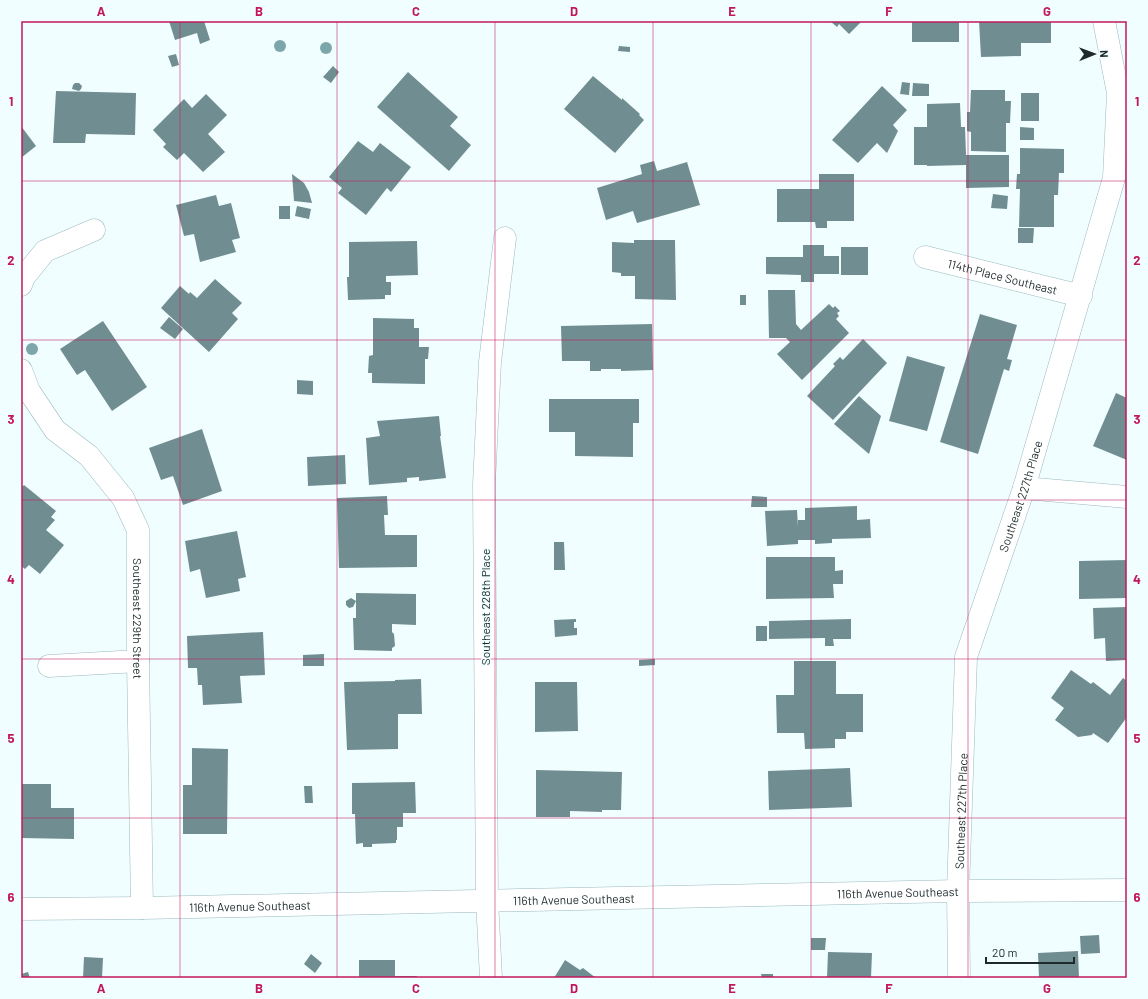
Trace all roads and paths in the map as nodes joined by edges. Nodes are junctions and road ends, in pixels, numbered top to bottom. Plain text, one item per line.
1 (1104, 21) edge
2 (1121, 178) edge
3 (94, 230) dead end
4 (505, 238) dead end
5 (925, 257) dead end
6 (21, 285) edge
7 (1080, 296) junction
8 (21, 370) edge
9 (1024, 488) junction
10 (1127, 497) edge
11 (138, 661) junction
12 (49, 666) dead end
13 (1127, 890) edge
14 (958, 891) junction
15 (487, 900) junction
16 (142, 908) junction
17 (21, 909) edge
18 (491, 978) edge
19 (959, 978) edge

1 - 2 street, Southeast 227th Place
2 - 7 street, Southeast 227th Place
3 - 6 street
4 - 15 street, Southeast 228th Place
5 - 7 street, 114th Place Southeast
7 - 9 street, Southeast 227th Place
8 - 11 street, Southeast 229th Street
9 - 10 street
9 - 14 street, Southeast 227th Place
11 - 12 street
11 - 16 street, Southeast 229th Street
13 - 14 street, 116th Avenue Southeast
14 - 15 street, 116th Avenue Southeast
14 - 19 street, Southeast 227th Place
15 - 16 street, 116th Avenue Southeast
15 - 18 street, Southeast 228th Place
16 - 17 street, 116th Avenue Southeast

